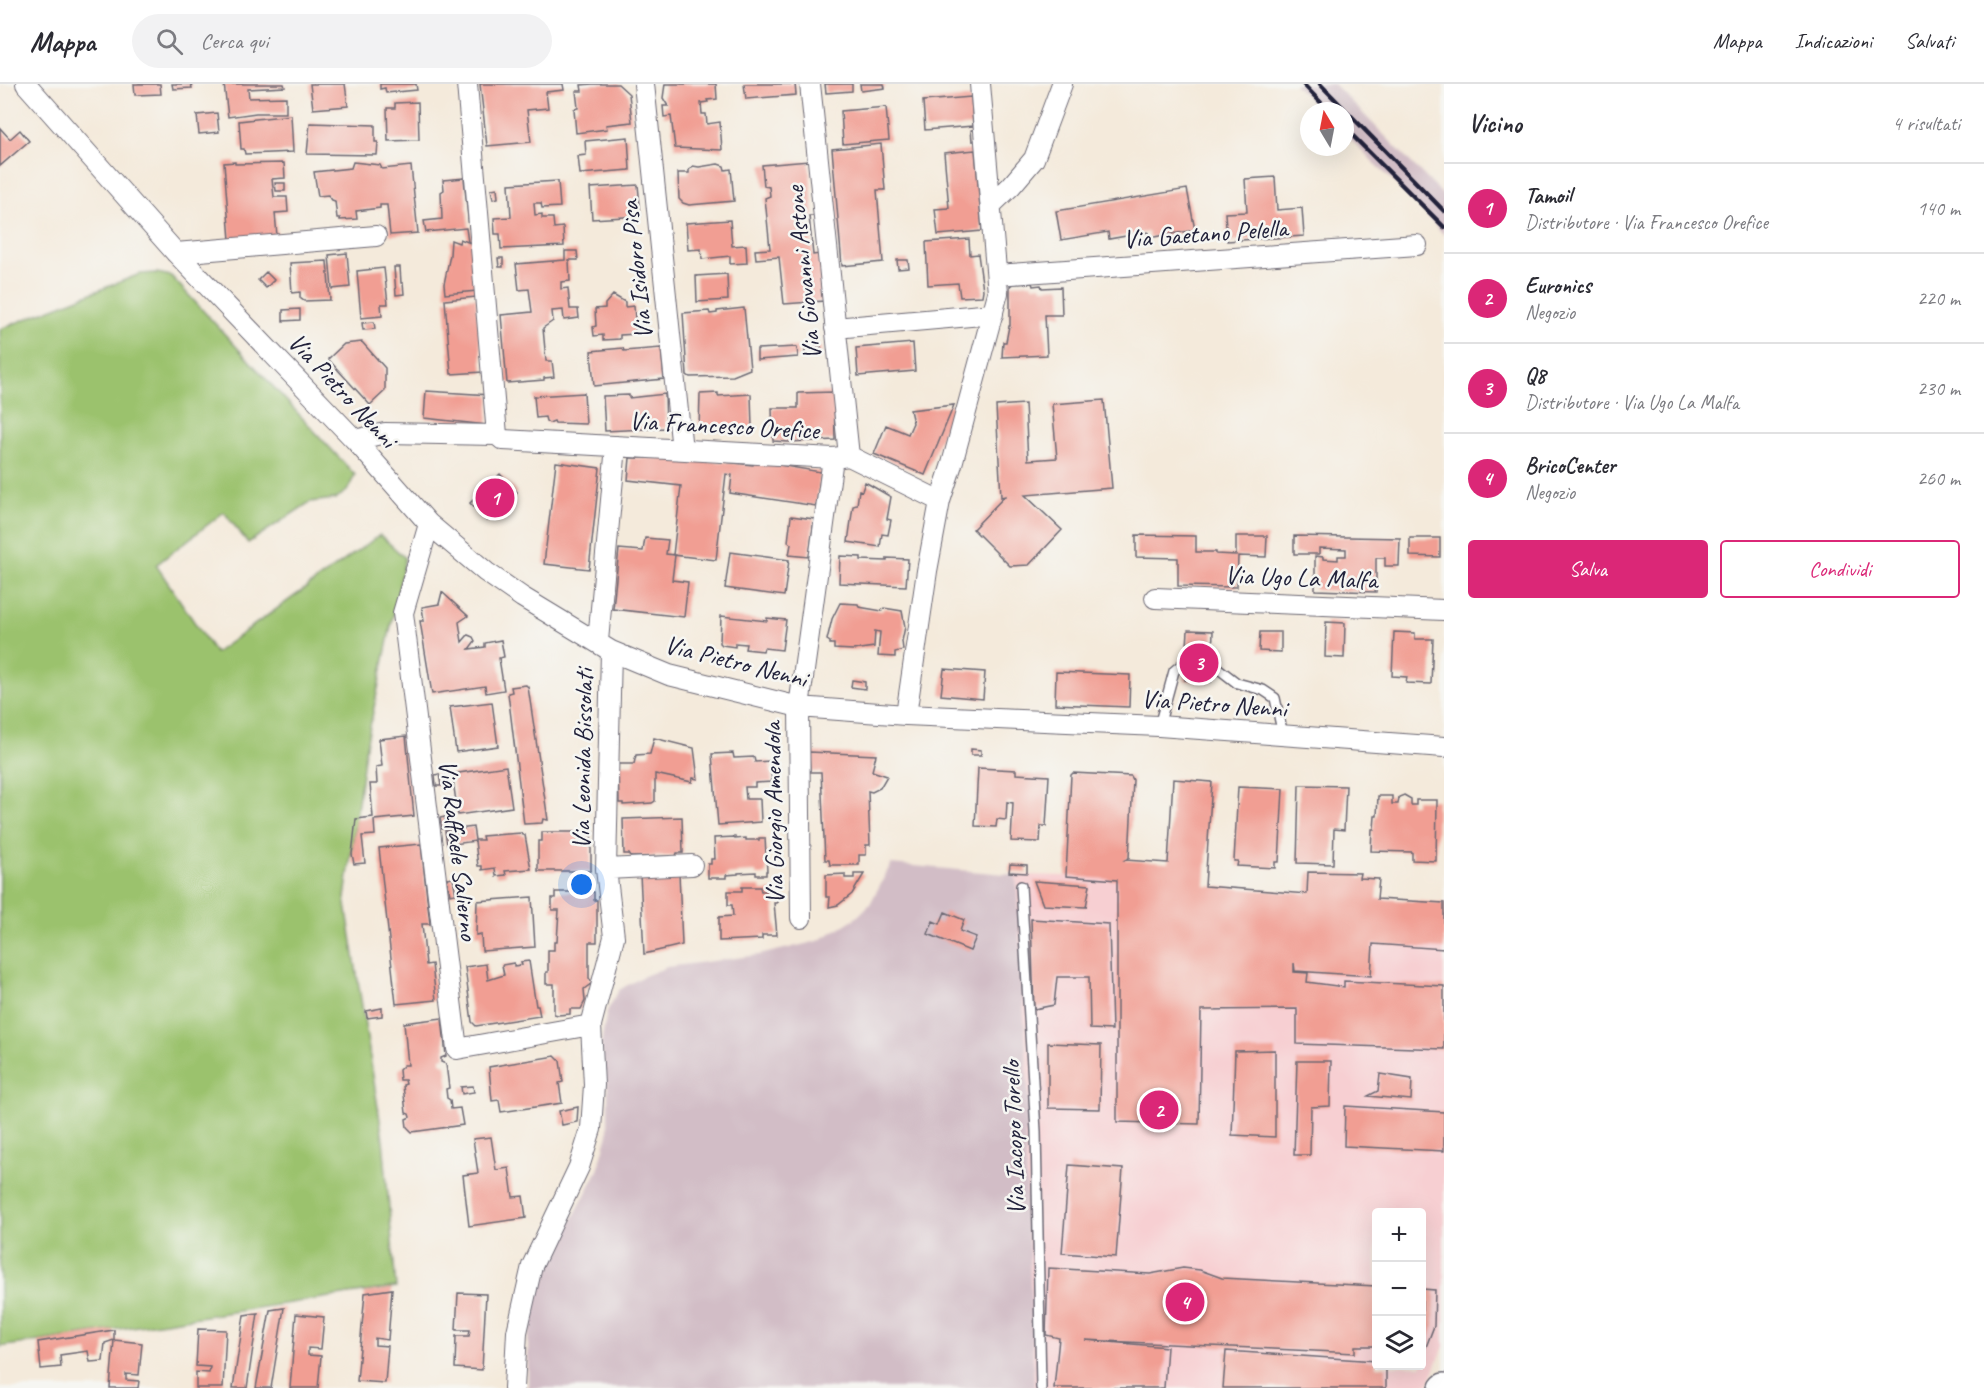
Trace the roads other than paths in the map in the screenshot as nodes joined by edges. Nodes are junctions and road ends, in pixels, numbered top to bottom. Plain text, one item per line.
1 (26, 84) edge
2 (467, 84) edge
3 (644, 84) edge
4 (810, 84) edge
5 (980, 84) edge
6 (1062, 84) edge
7 (991, 205) junction
8 (376, 236) dead end
9 (1417, 245) dead end
10 (176, 253) junction
11 (997, 275) junction
12 (993, 314) junction
13 (835, 328) junction
14 (497, 435) junction
15 (355, 440) junction
16 (616, 446) junction
17 (682, 450) junction
18 (841, 457) junction
19 (940, 501) junction
20 (429, 524) junction
21 (1155, 598) dead end
22 (1444, 610) edge
23 (604, 646) junction
24 (799, 707) junction
25 (906, 715) junction
26 (1159, 726) junction
27 (1283, 735) junction
28 (1444, 747) edge
29 (692, 865) dead end
30 (606, 869) junction
31 (1021, 886) dead end
32 (801, 918) dead end
33 (591, 1024) junction
34 (514, 1388) edge
35 (1041, 1388) edge

1 - 10 street, Via Pietro Nenni
2 - 14 street
3 - 17 street, Via Isidoro Pisa
4 - 13 street, Via Giovanni Astone
5 - 7 street
6 - 7 street
7 - 11 street
8 - 10 street
9 - 11 street, Via Gaetano Pelella
10 - 15 street, Via Pietro Nenni
11 - 12 street
12 - 13 street
12 - 19 street
13 - 18 street, Via Giovanni Astone
14 - 15 street, Via Francesco Orefice
14 - 16 street, Via Francesco Orefice
15 - 20 street, Via Pietro Nenni
16 - 17 street, Via Francesco Orefice
16 - 23 street, Via Leonida Bissolati
17 - 18 street, Via Francesco Orefice
18 - 19 street, Via Francesco Orefice
18 - 24 street, Via Giorgio Amendola
19 - 25 street
20 - 23 street, Via Pietro Nenni
20 - 33 street, Via Raffaele Salierno
21 - 22 street, Via Ugo La Malfa
23 - 24 street, Via Pietro Nenni
23 - 30 street, Via Leonida Bissolati
24 - 25 street, Via Pietro Nenni
24 - 32 street, Via Giorgio Amendola
25 - 26 street, Via Pietro Nenni
26 - 27 street, Via Pietro Nenni
26 - 27 lane
27 - 28 street, Via Pietro Nenni
29 - 30 street, Via Leonida Bissolati
30 - 33 street, Via Leonida Bissolati
31 - 35 lane, Via Iacopo Torello
33 - 34 street, Via Leonida Bissolati

